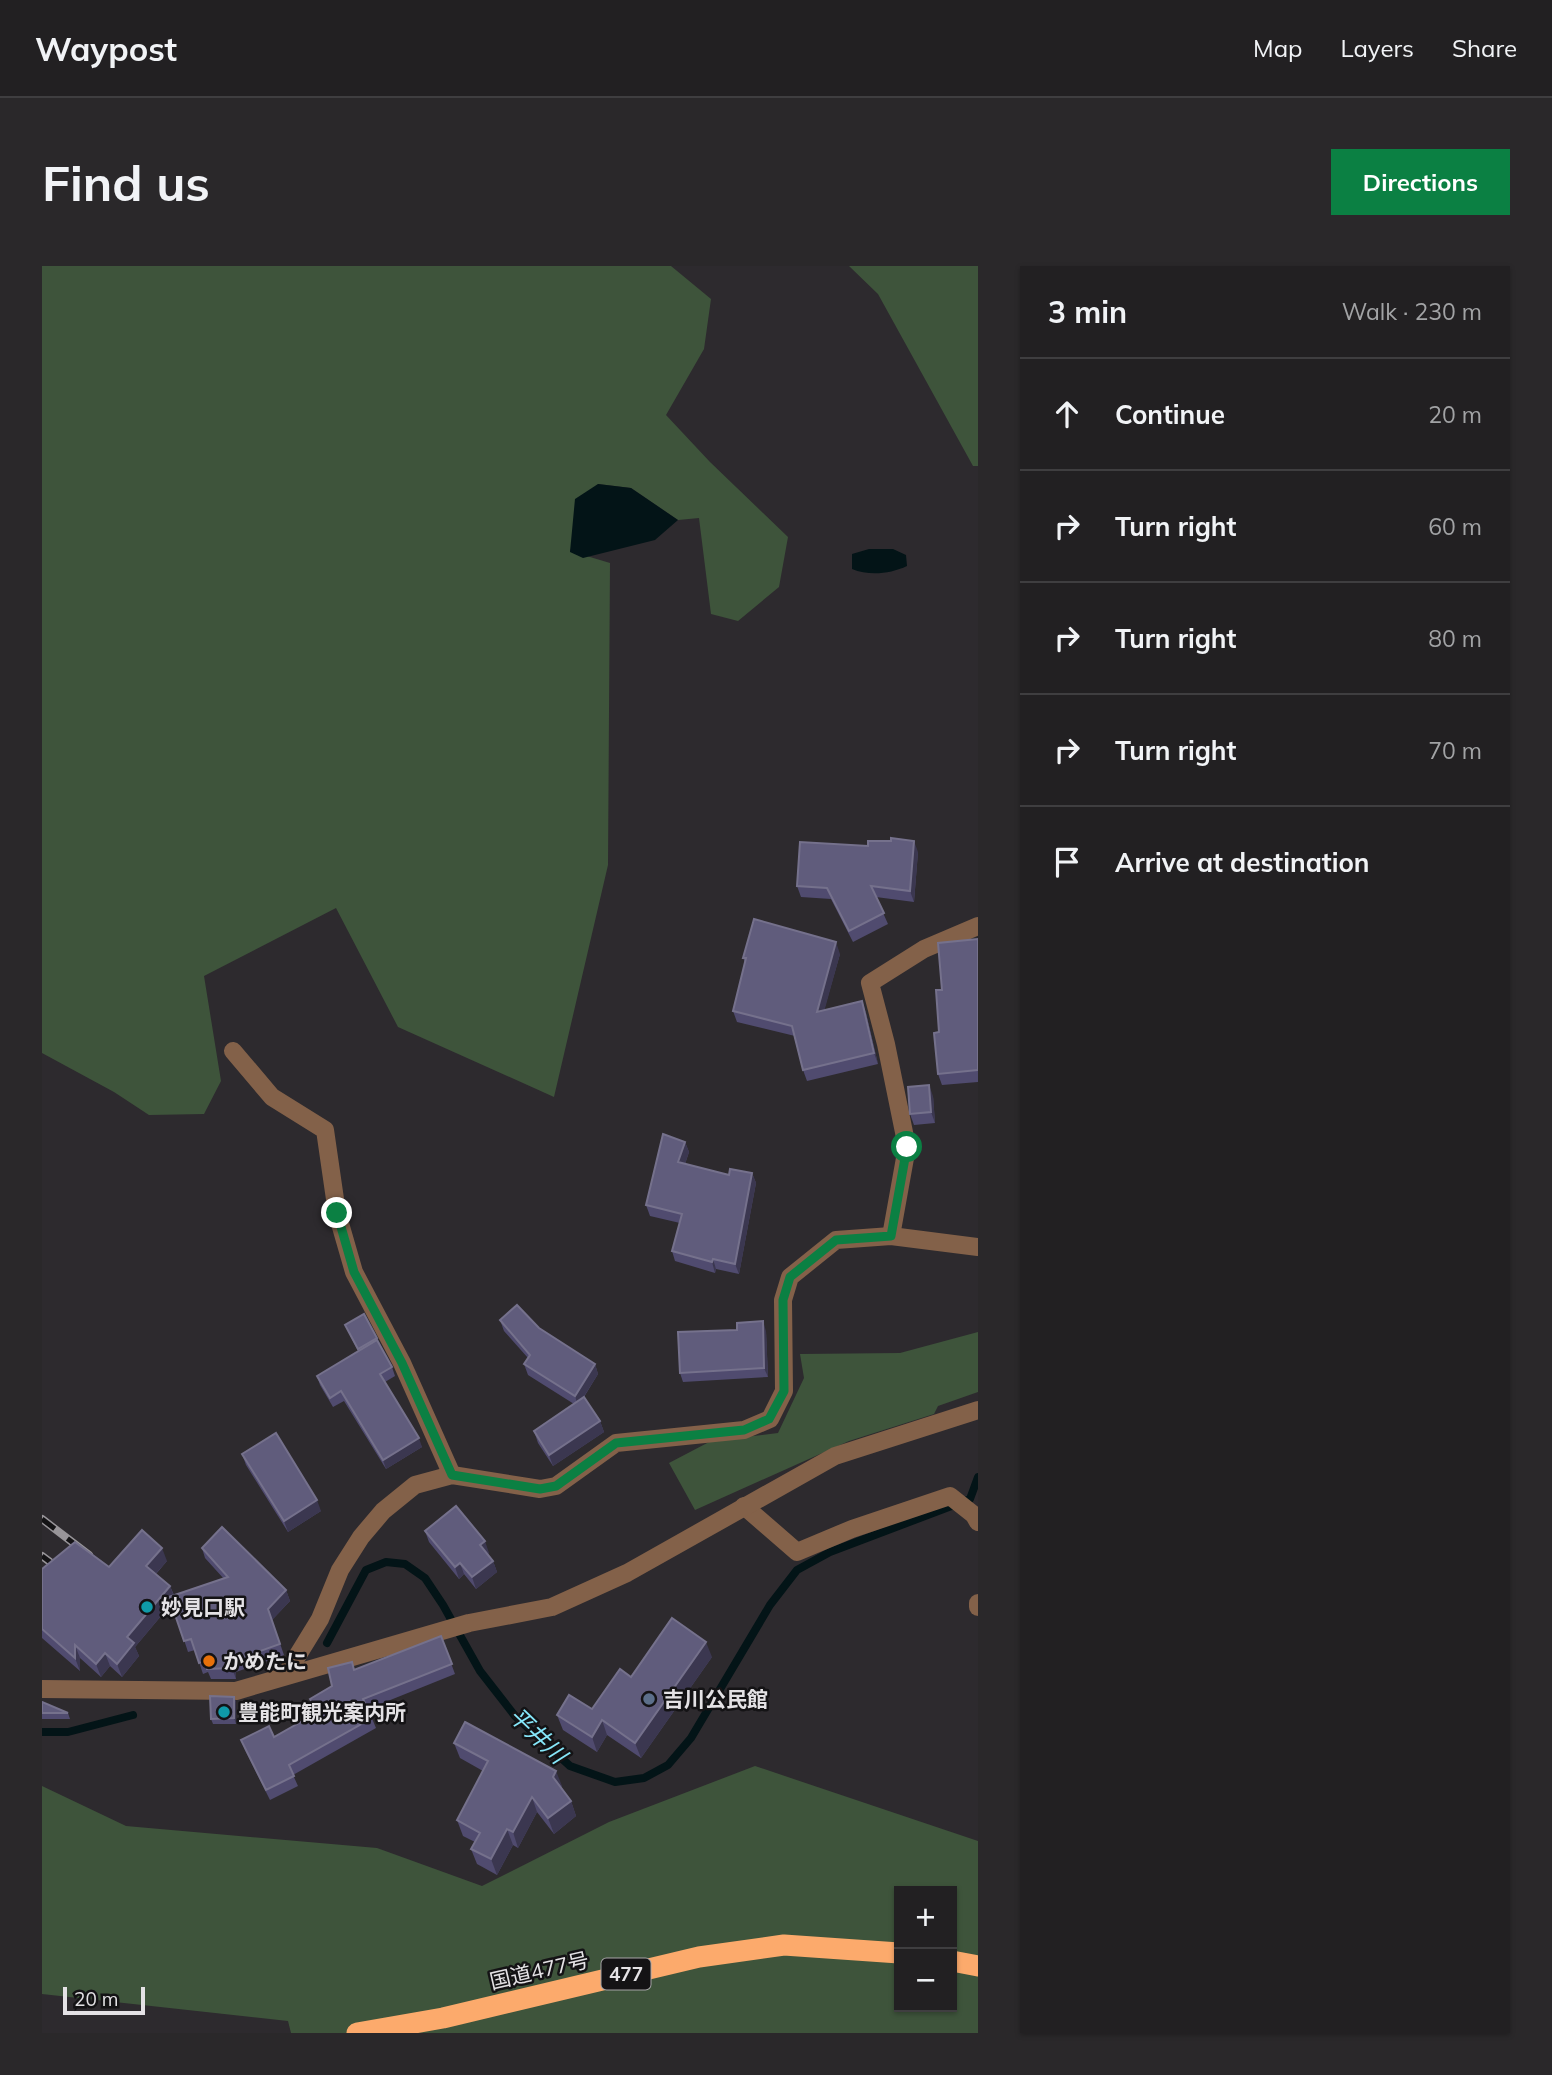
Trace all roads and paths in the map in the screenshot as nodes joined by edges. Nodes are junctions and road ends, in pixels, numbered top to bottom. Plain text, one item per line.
1 (978, 926) edge
2 (233, 1051) dead end
3 (891, 1236) junction
4 (978, 1247) edge
5 (978, 1409) edge
6 (452, 1475) junction
7 (744, 1506) junction
8 (976, 1519) edge
9 (285, 1676) junction
10 (42, 1689) edge
11 (894, 1953) edge
12 (957, 1962) edge
13 (978, 1966) edge
14 (357, 2033) edge

1 - 3 street
2 - 6 street
3 - 4 street
3 - 6 street
5 - 7 street
6 - 9 street
7 - 8 street
7 - 9 street
9 - 10 street
11 - 14 highway, 国道477号 / 477
12 - 13 highway

